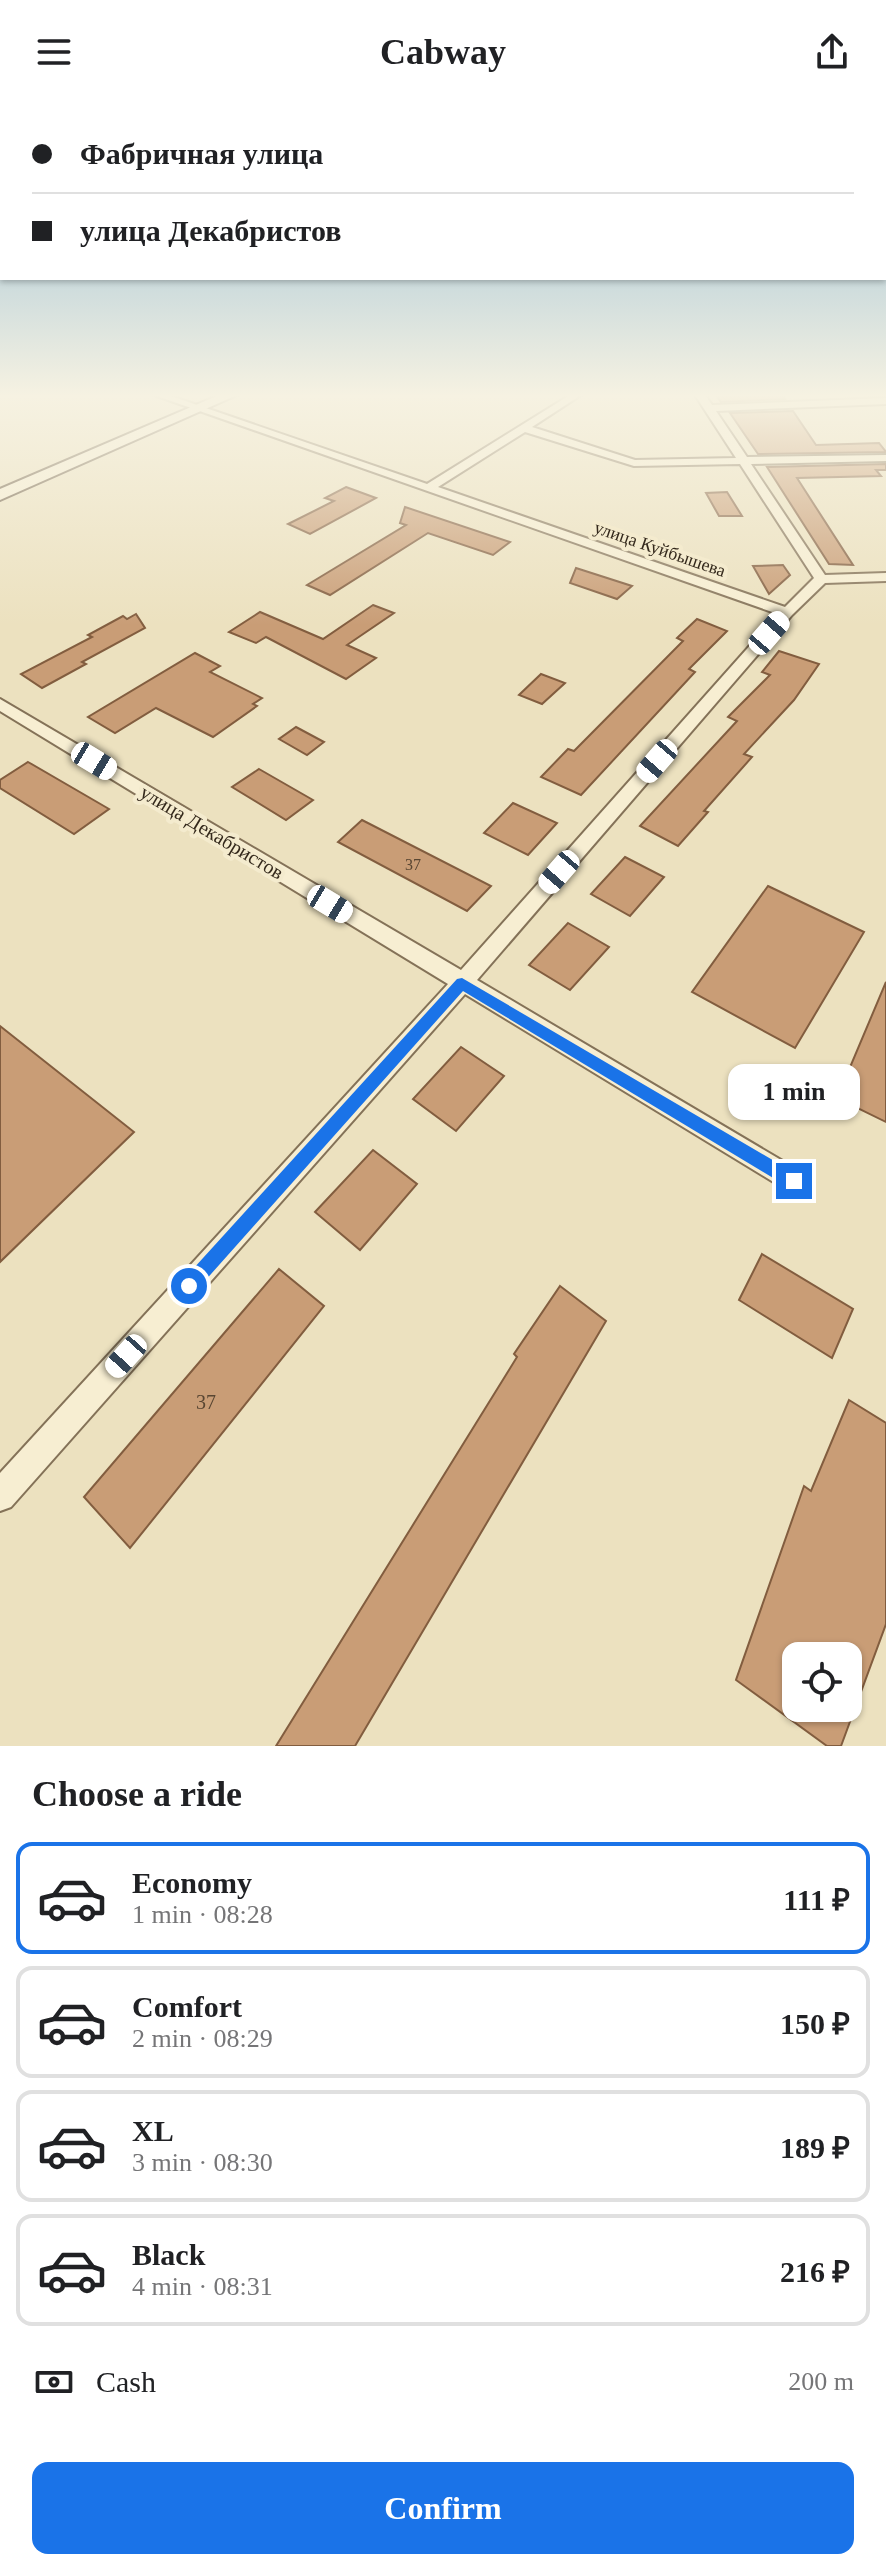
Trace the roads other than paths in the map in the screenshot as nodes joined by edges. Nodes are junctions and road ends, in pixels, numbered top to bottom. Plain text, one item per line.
1 (54, 472) edge
2 (381, 472) edge
3 (455, 472) edge
4 (750, 472) edge
5 (429, 488) junction
6 (0, 495) edge
7 (886, 577) edge
8 (821, 579) junction
9 (787, 612) junction
10 (0, 704) edge
11 (462, 983) junction
12 (794, 1181) dead end
13 (0, 1496) edge

1 - 6 main road
2 - 5 street, улица Куйбышева
3 - 5 street
4 - 8 street
5 - 9 street, улица Куйбышева
7 - 8 street
8 - 9 street
9 - 11 street
10 - 11 street, улица Декабристов
11 - 12 street, улица Декабристов
11 - 13 street

